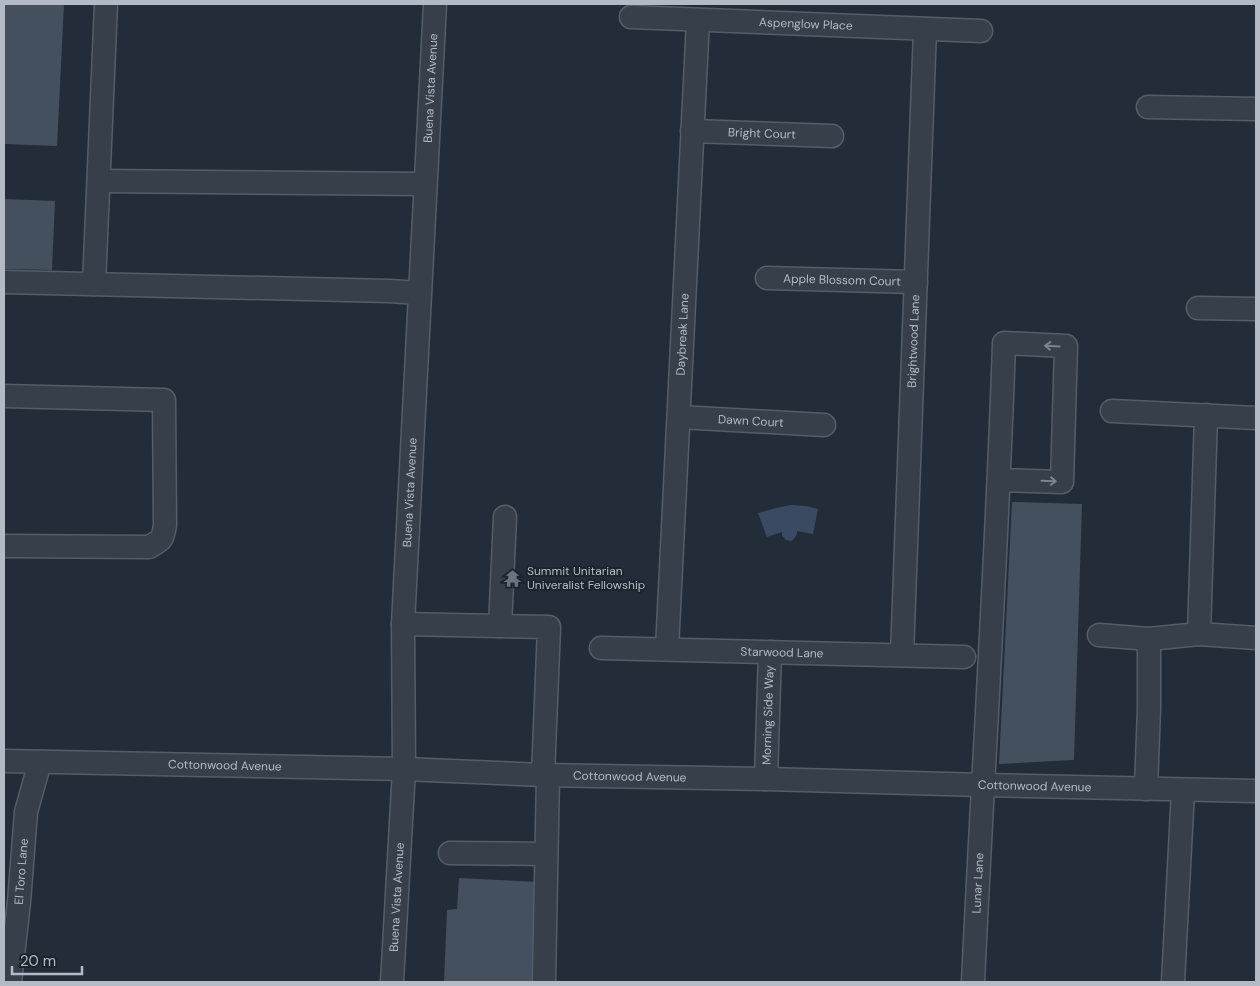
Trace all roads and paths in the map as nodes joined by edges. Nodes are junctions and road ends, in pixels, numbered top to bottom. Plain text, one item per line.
1 (106, 4) edge
2 (435, 4) edge
3 (631, 17) dead end
4 (698, 20) junction
5 (925, 29) junction
6 (982, 32) dead end
7 (1148, 107) dead end
8 (1256, 109) edge
9 (692, 131) junction
10 (832, 136) dead end
11 (99, 180) junction
12 (426, 184) junction
13 (768, 278) dead end
14 (4, 282) edge
15 (916, 282) junction
16 (94, 284) junction
17 (420, 293) junction
18 (1198, 308) dead end
19 (1256, 309) edge
20 (4, 396) edge
21 (1112, 411) dead end
22 (1206, 416) junction
23 (679, 417) junction
24 (1256, 418) edge
25 (824, 425) dead end
26 (1000, 480) junction
27 (505, 517) dead end
28 (4, 546) edge
29 (403, 624) junction
30 (500, 626) junction
31 (1199, 634) junction
32 (1099, 636) dead end
33 (1256, 638) edge
34 (1149, 639) junction
35 (601, 648) dead end
36 (667, 649) junction
37 (770, 652) junction
38 (902, 655) junction
39 (964, 656) dead end
40 (4, 761) edge
41 (40, 762) junction
42 (404, 769) junction
43 (545, 775) junction
44 (766, 779) junction
45 (983, 785) junction
46 (1146, 789) junction
47 (1183, 790) junction
48 (1256, 791) edge
49 (450, 853) dead end
50 (546, 854) junction
51 (10, 982) edge
52 (392, 982) edge
53 (544, 982) edge
54 (973, 982) edge
55 (1173, 982) edge

1 - 11 street
2 - 12 street, Buena Vista Avenue
3 - 4 street, Aspenglow Place
4 - 5 street, Aspenglow Place
4 - 9 street, Daybreak Lane
5 - 6 street, Aspenglow Place
5 - 15 street, Brightwood Lane
7 - 8 street
9 - 10 street, Bright Court
9 - 23 street, Daybreak Lane
11 - 12 street
11 - 16 street
12 - 17 street, Buena Vista Avenue
13 - 15 street, Apple Blossom Court
14 - 16 street
15 - 38 street, Brightwood Lane
16 - 17 street
17 - 29 street, Buena Vista Avenue
18 - 19 street
20 - 28 street
21 - 22 street
22 - 24 street
22 - 31 street
23 - 25 street, Dawn Court
23 - 36 street, Daybreak Lane
26 -> 26 street, Lunar Lane
26 - 45 street, Lunar Lane
27 - 30 street
29 - 30 street
29 - 42 street, Buena Vista Avenue
30 - 43 street
31 - 33 street
31 - 34 street
32 - 34 street
34 - 46 street
35 - 36 street, Starwood Lane
36 - 37 street, Starwood Lane
37 - 38 street, Starwood Lane
37 - 44 street, Morning Side Way
38 - 39 street, Starwood Lane
40 - 41 street, Cottonwood Avenue
41 - 42 street, Cottonwood Avenue
41 - 51 street, El Toro Lane
42 - 43 street, Cottonwood Avenue
42 - 52 street, Buena Vista Avenue
43 - 44 street, Cottonwood Avenue
43 - 50 street
44 - 45 street, Cottonwood Avenue
45 - 46 street, Cottonwood Avenue
45 - 54 street, Lunar Lane
46 - 47 street, Cottonwood Avenue
47 - 48 street, Cottonwood Avenue
47 - 55 street
49 - 50 street
50 - 53 street

